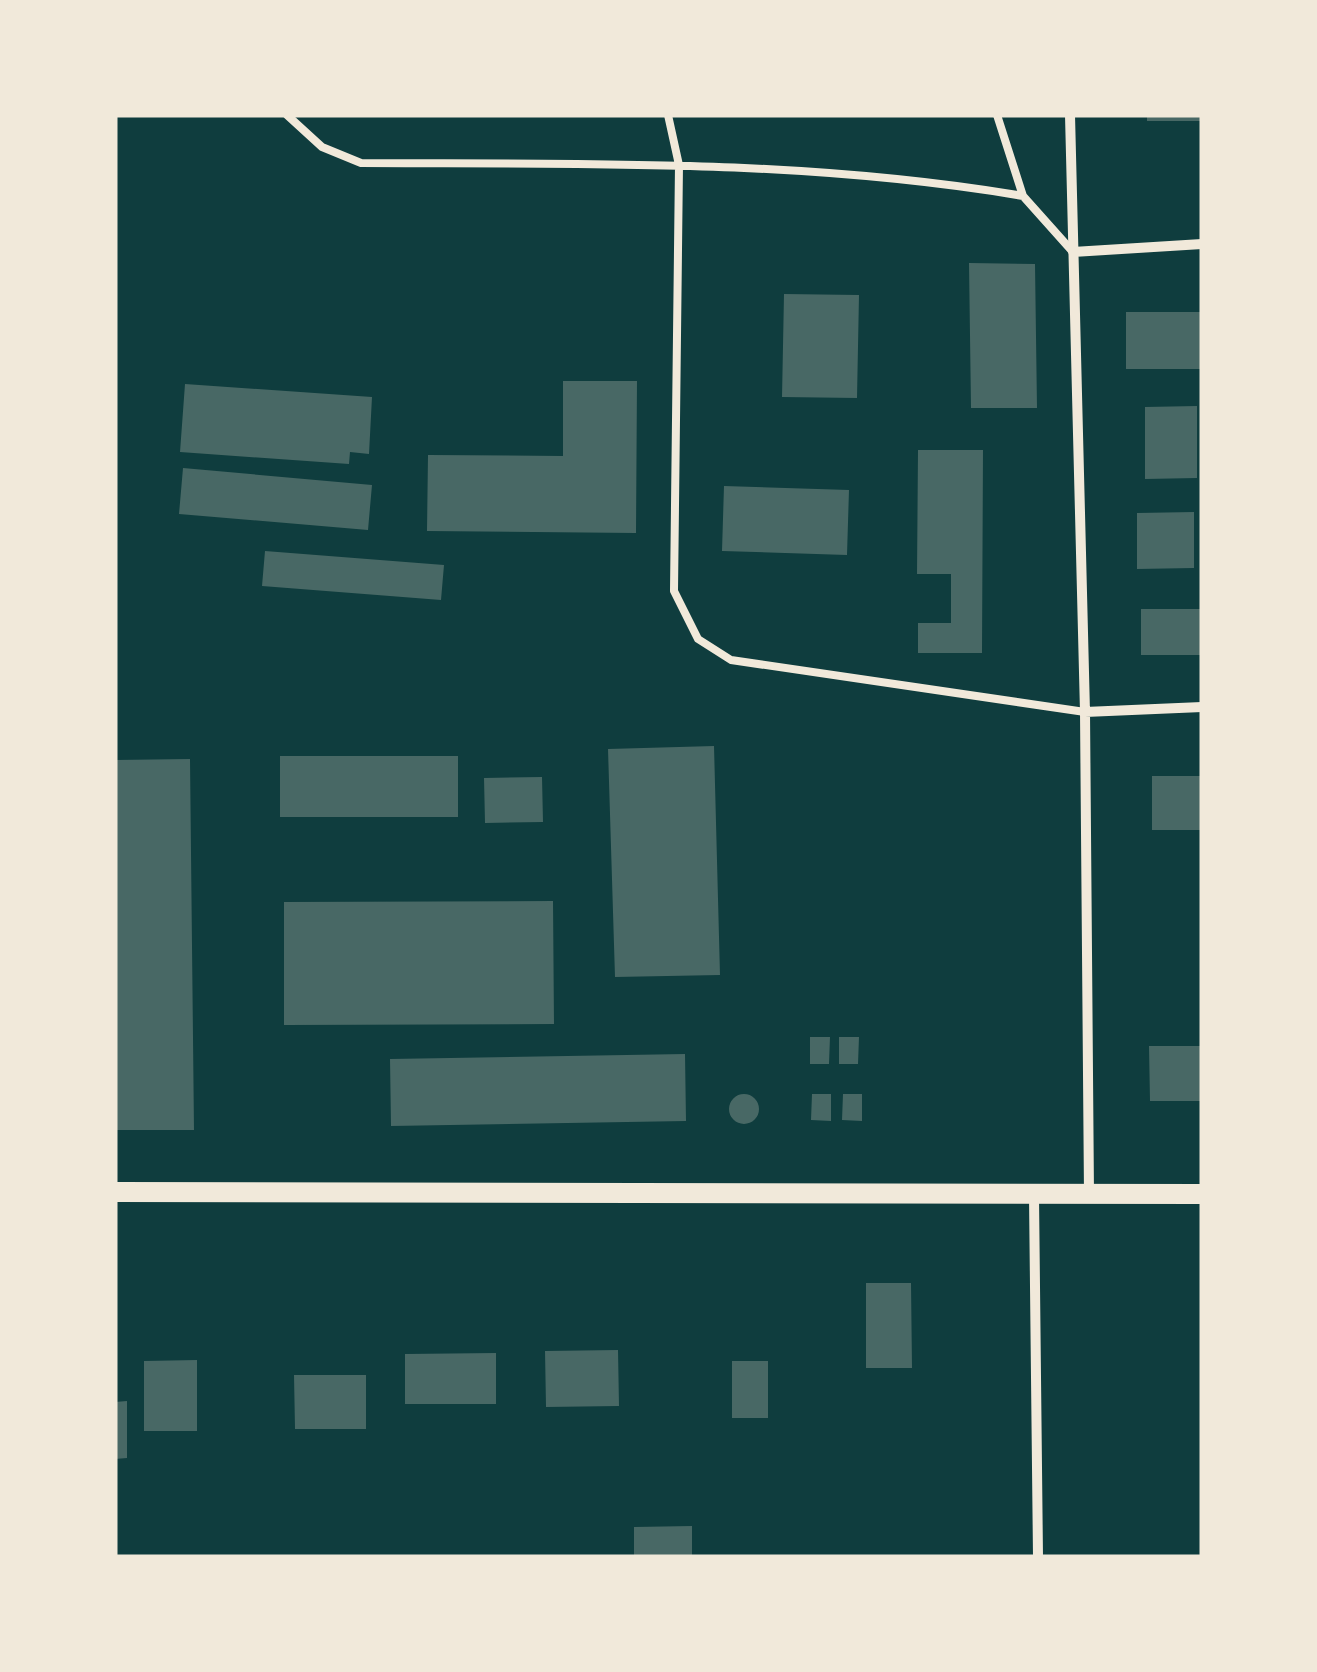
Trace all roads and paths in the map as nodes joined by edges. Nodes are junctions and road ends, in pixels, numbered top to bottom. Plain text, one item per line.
1 (288, 115) edge
2 (668, 115) edge
3 (997, 115) edge
4 (1070, 115) edge
5 (678, 165) junction
6 (1023, 196) junction
7 (1202, 244) edge
8 (1073, 252) junction
9 (1202, 707) edge
10 (1085, 712) junction
11 (115, 1192) edge
12 (1202, 1194) edge
13 (1034, 1196) junction
14 (1088, 1196) junction
15 (1038, 1557) edge

1 - 5 lane
2 - 5 lane
3 - 6 lane
4 - 8 street
5 - 6 lane
5 - 10 lane
6 - 8 lane
7 - 8 street
8 - 10 street
9 - 10 street
10 - 14 street
11 - 13 main road
12 - 14 main road
13 - 14 main road
13 - 15 street

